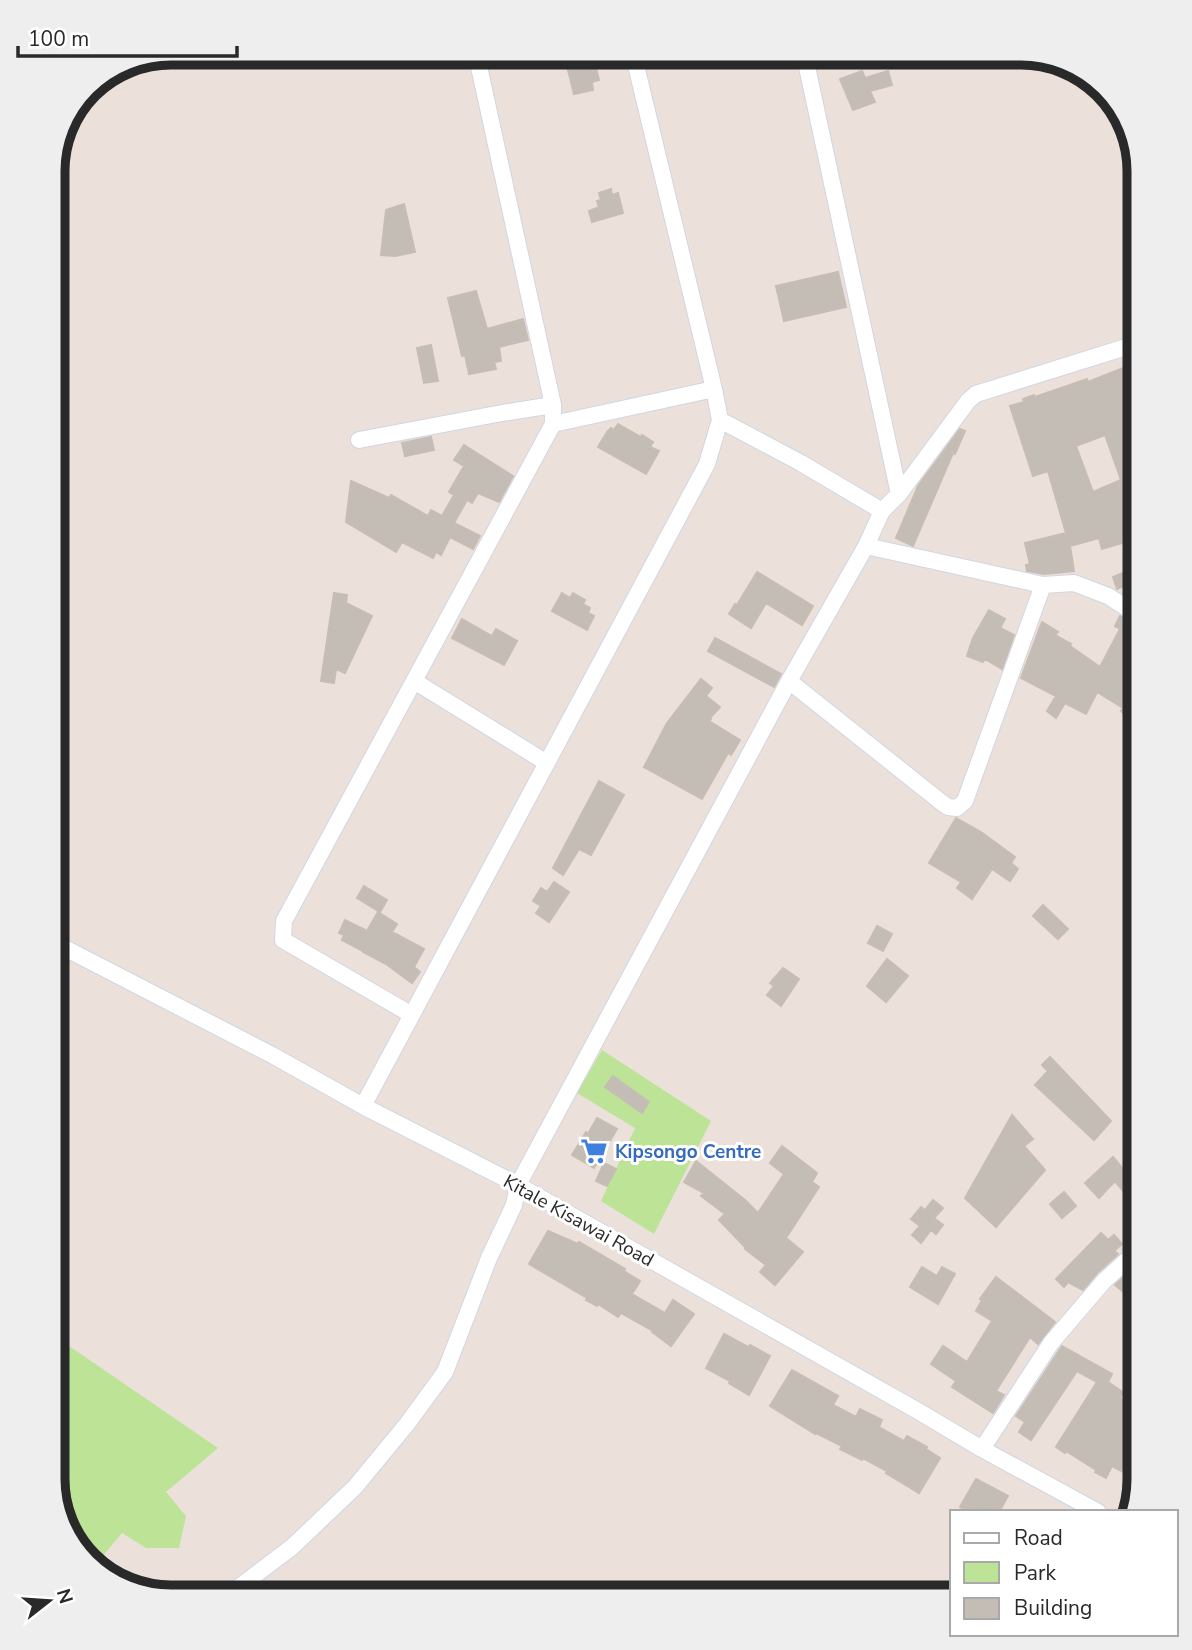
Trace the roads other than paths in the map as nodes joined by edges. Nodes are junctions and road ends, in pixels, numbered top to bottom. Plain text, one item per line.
1 (479, 65) edge
2 (636, 65) edge
3 (807, 65) edge
4 (1127, 347) edge
5 (714, 389) junction
6 (553, 405) junction
7 (720, 420) junction
8 (553, 424) junction
9 (359, 440) dead end
10 (899, 494) junction
11 (882, 511) junction
12 (866, 546) junction
13 (1043, 585) junction
14 (1127, 608) edge
15 (414, 681) junction
16 (789, 681) junction
17 (547, 763) junction
18 (65, 948) edge
19 (412, 1015) junction
20 (363, 1106) junction
21 (518, 1185) junction
22 (1127, 1265) edge
23 (982, 1449) junction
24 (1094, 1510) edge
25 (242, 1585) edge

1 - 6 street
2 - 5 street
3 - 10 street
4 - 10 street
5 - 7 street
5 - 8 street
6 - 8 street
6 - 9 street
7 - 11 street
7 - 17 street
8 - 15 street
10 - 11 street
11 - 12 street
12 - 13 street
12 - 16 street
13 - 14 street
13 - 16 street
15 - 17 street
15 - 19 street
16 - 21 street
17 - 19 street
18 - 20 street, Kitale Kisawai Road
19 - 20 street
20 - 21 street, Kitale Kisawai Road
21 - 23 street, Kitale Kisawai Road
21 - 25 street
22 - 23 street
23 - 24 street, Kitale Kisawai Road

